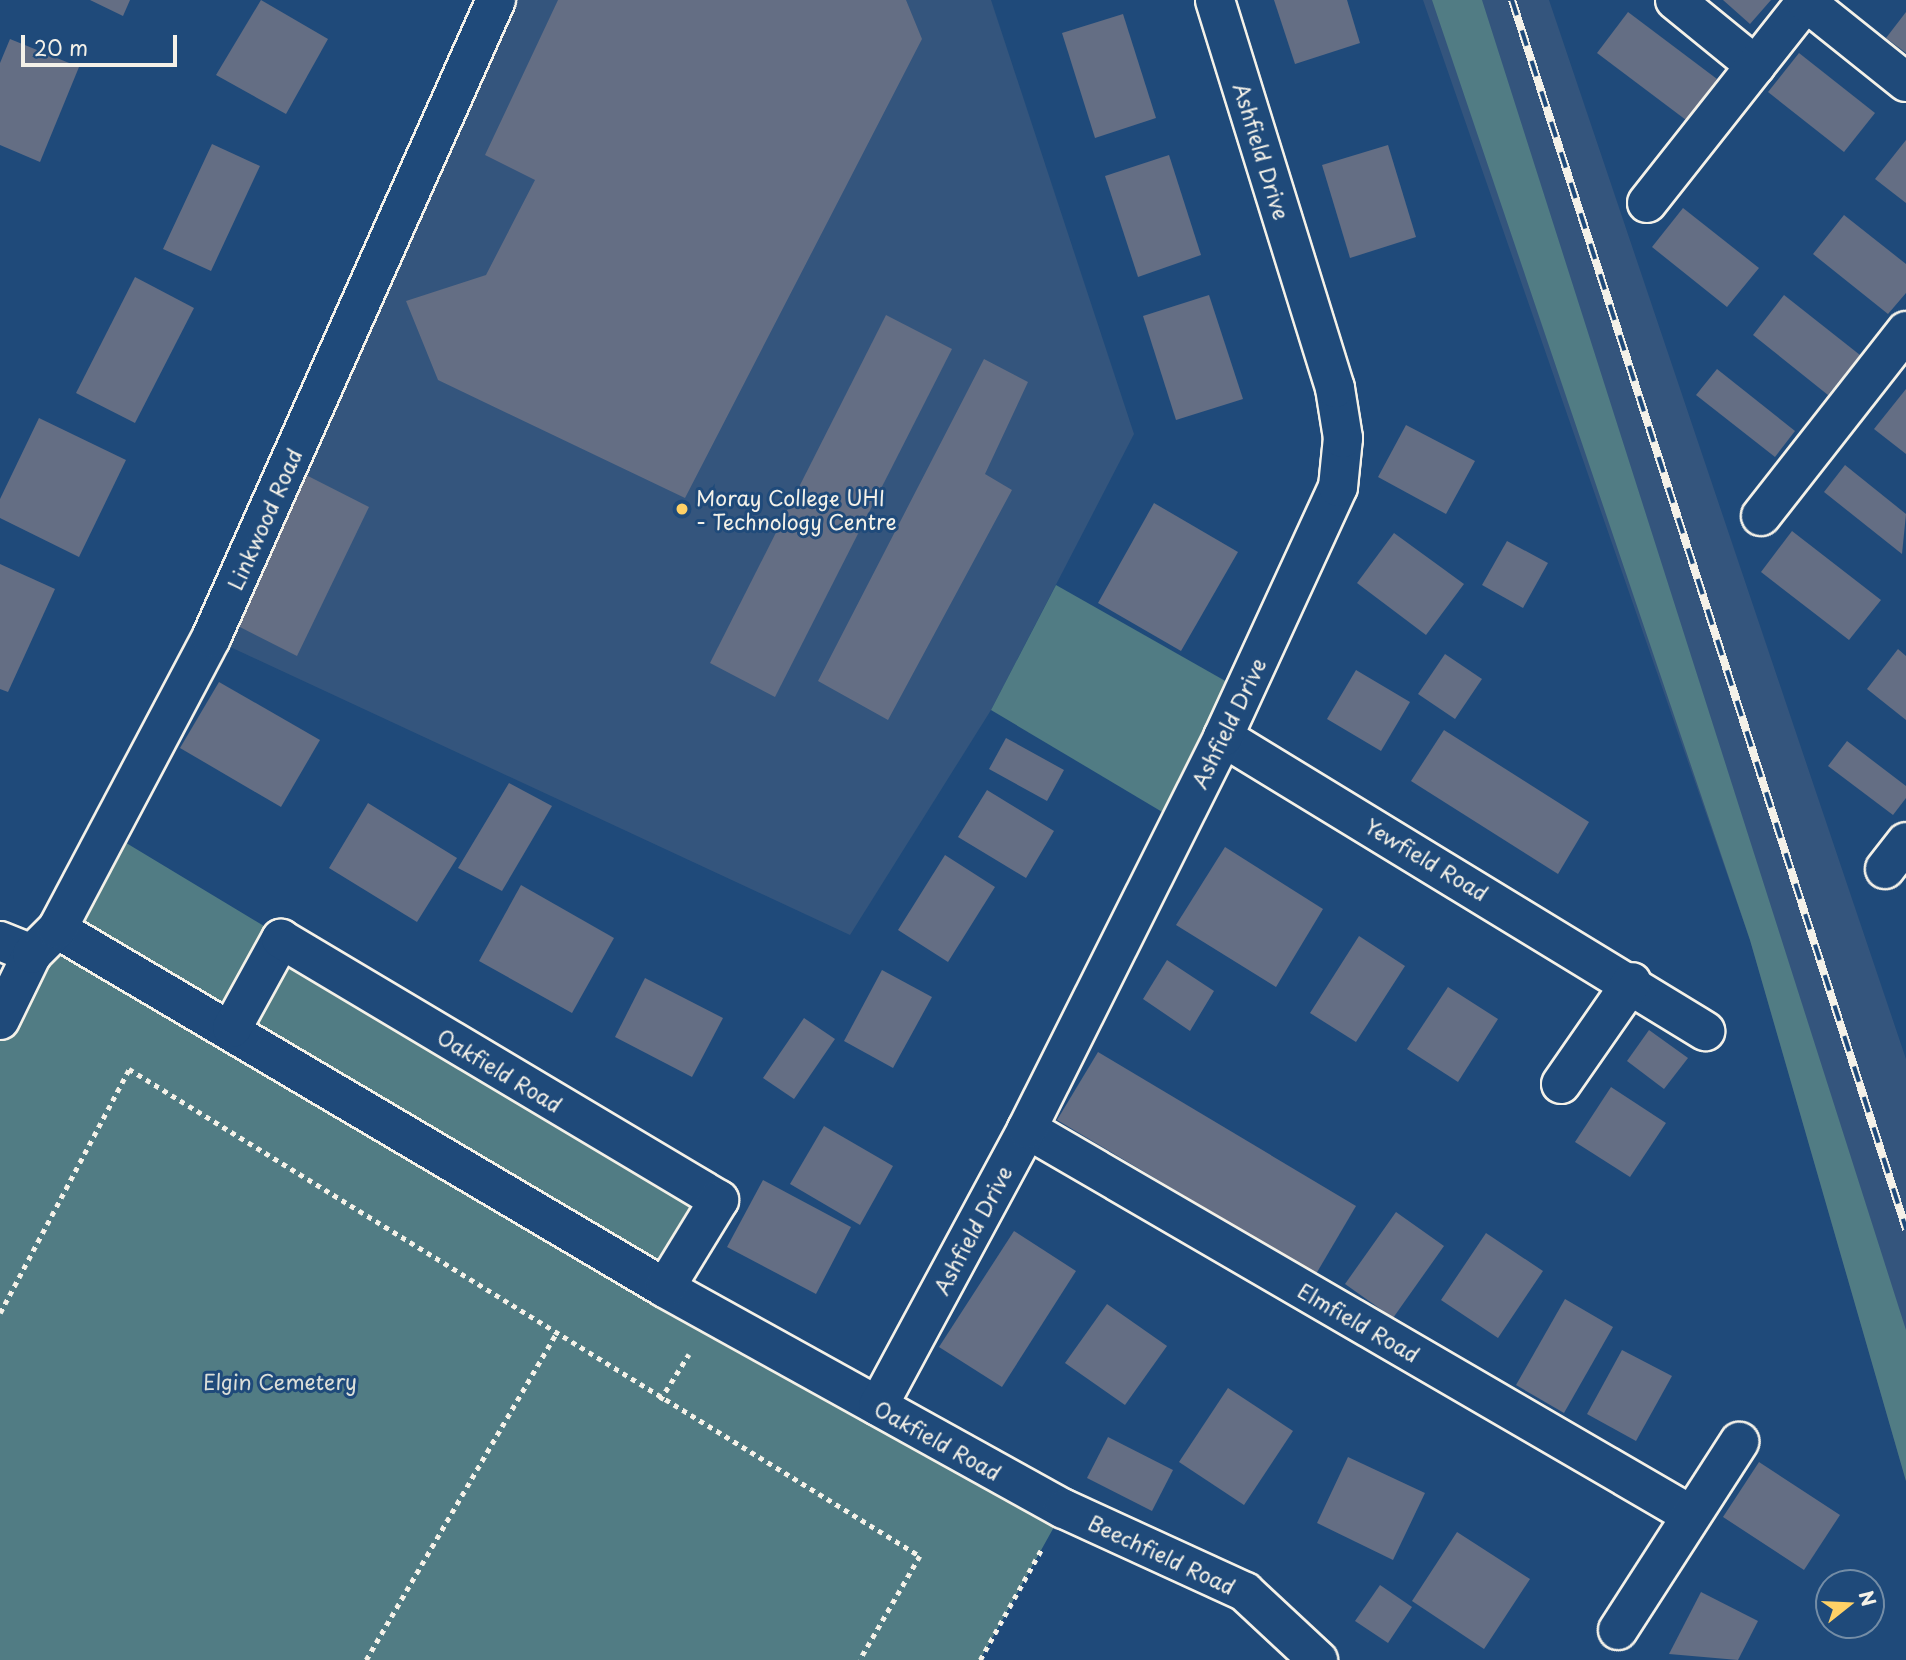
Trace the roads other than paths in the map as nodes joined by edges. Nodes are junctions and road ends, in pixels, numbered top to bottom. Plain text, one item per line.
1 (496, 0) edge
2 (1214, 0) edge
3 (1675, 0) edge
4 (1756, 66) junction
5 (1906, 82) edge
6 (1647, 203) dead end
7 (1906, 331) edge
8 (1761, 516) dead end
9 (1223, 737) junction
10 (30, 941) edge
11 (1632, 982) junction
12 (0, 1020) edge
13 (232, 1028) junction
14 (1705, 1031) dead end
15 (1561, 1084) dead end
16 (1027, 1129) junction
17 (665, 1288) junction
18 (878, 1406) junction
19 (1740, 1442) dead end
20 (1064, 1509) joint
21 (1690, 1515) junction
22 (1618, 1630) dead end
23 (1318, 1660) edge

1 - 10 street, Linkwood Road
2 - 9 street, Ashfield Drive
3 - 4 street
4 - 5 street
4 - 6 street
7 - 8 street
9 - 11 street, Yewfield Road
9 - 16 street, Ashfield Drive
10 - 12 street, Linkwood Road
10 - 13 street, Oakfield Road
11 - 14 street, Yewfield Road
11 - 15 street
13 - 17 street, Oakfield Road
13 - 17 street, Oakfield Road
16 - 18 street, Ashfield Drive
16 - 21 street, Elmfield Road
17 - 18 street, Oakfield Road
18 - 20 street, Oakfield Road
19 - 21 street
20 - 23 street, Beechfield Road
21 - 22 street

